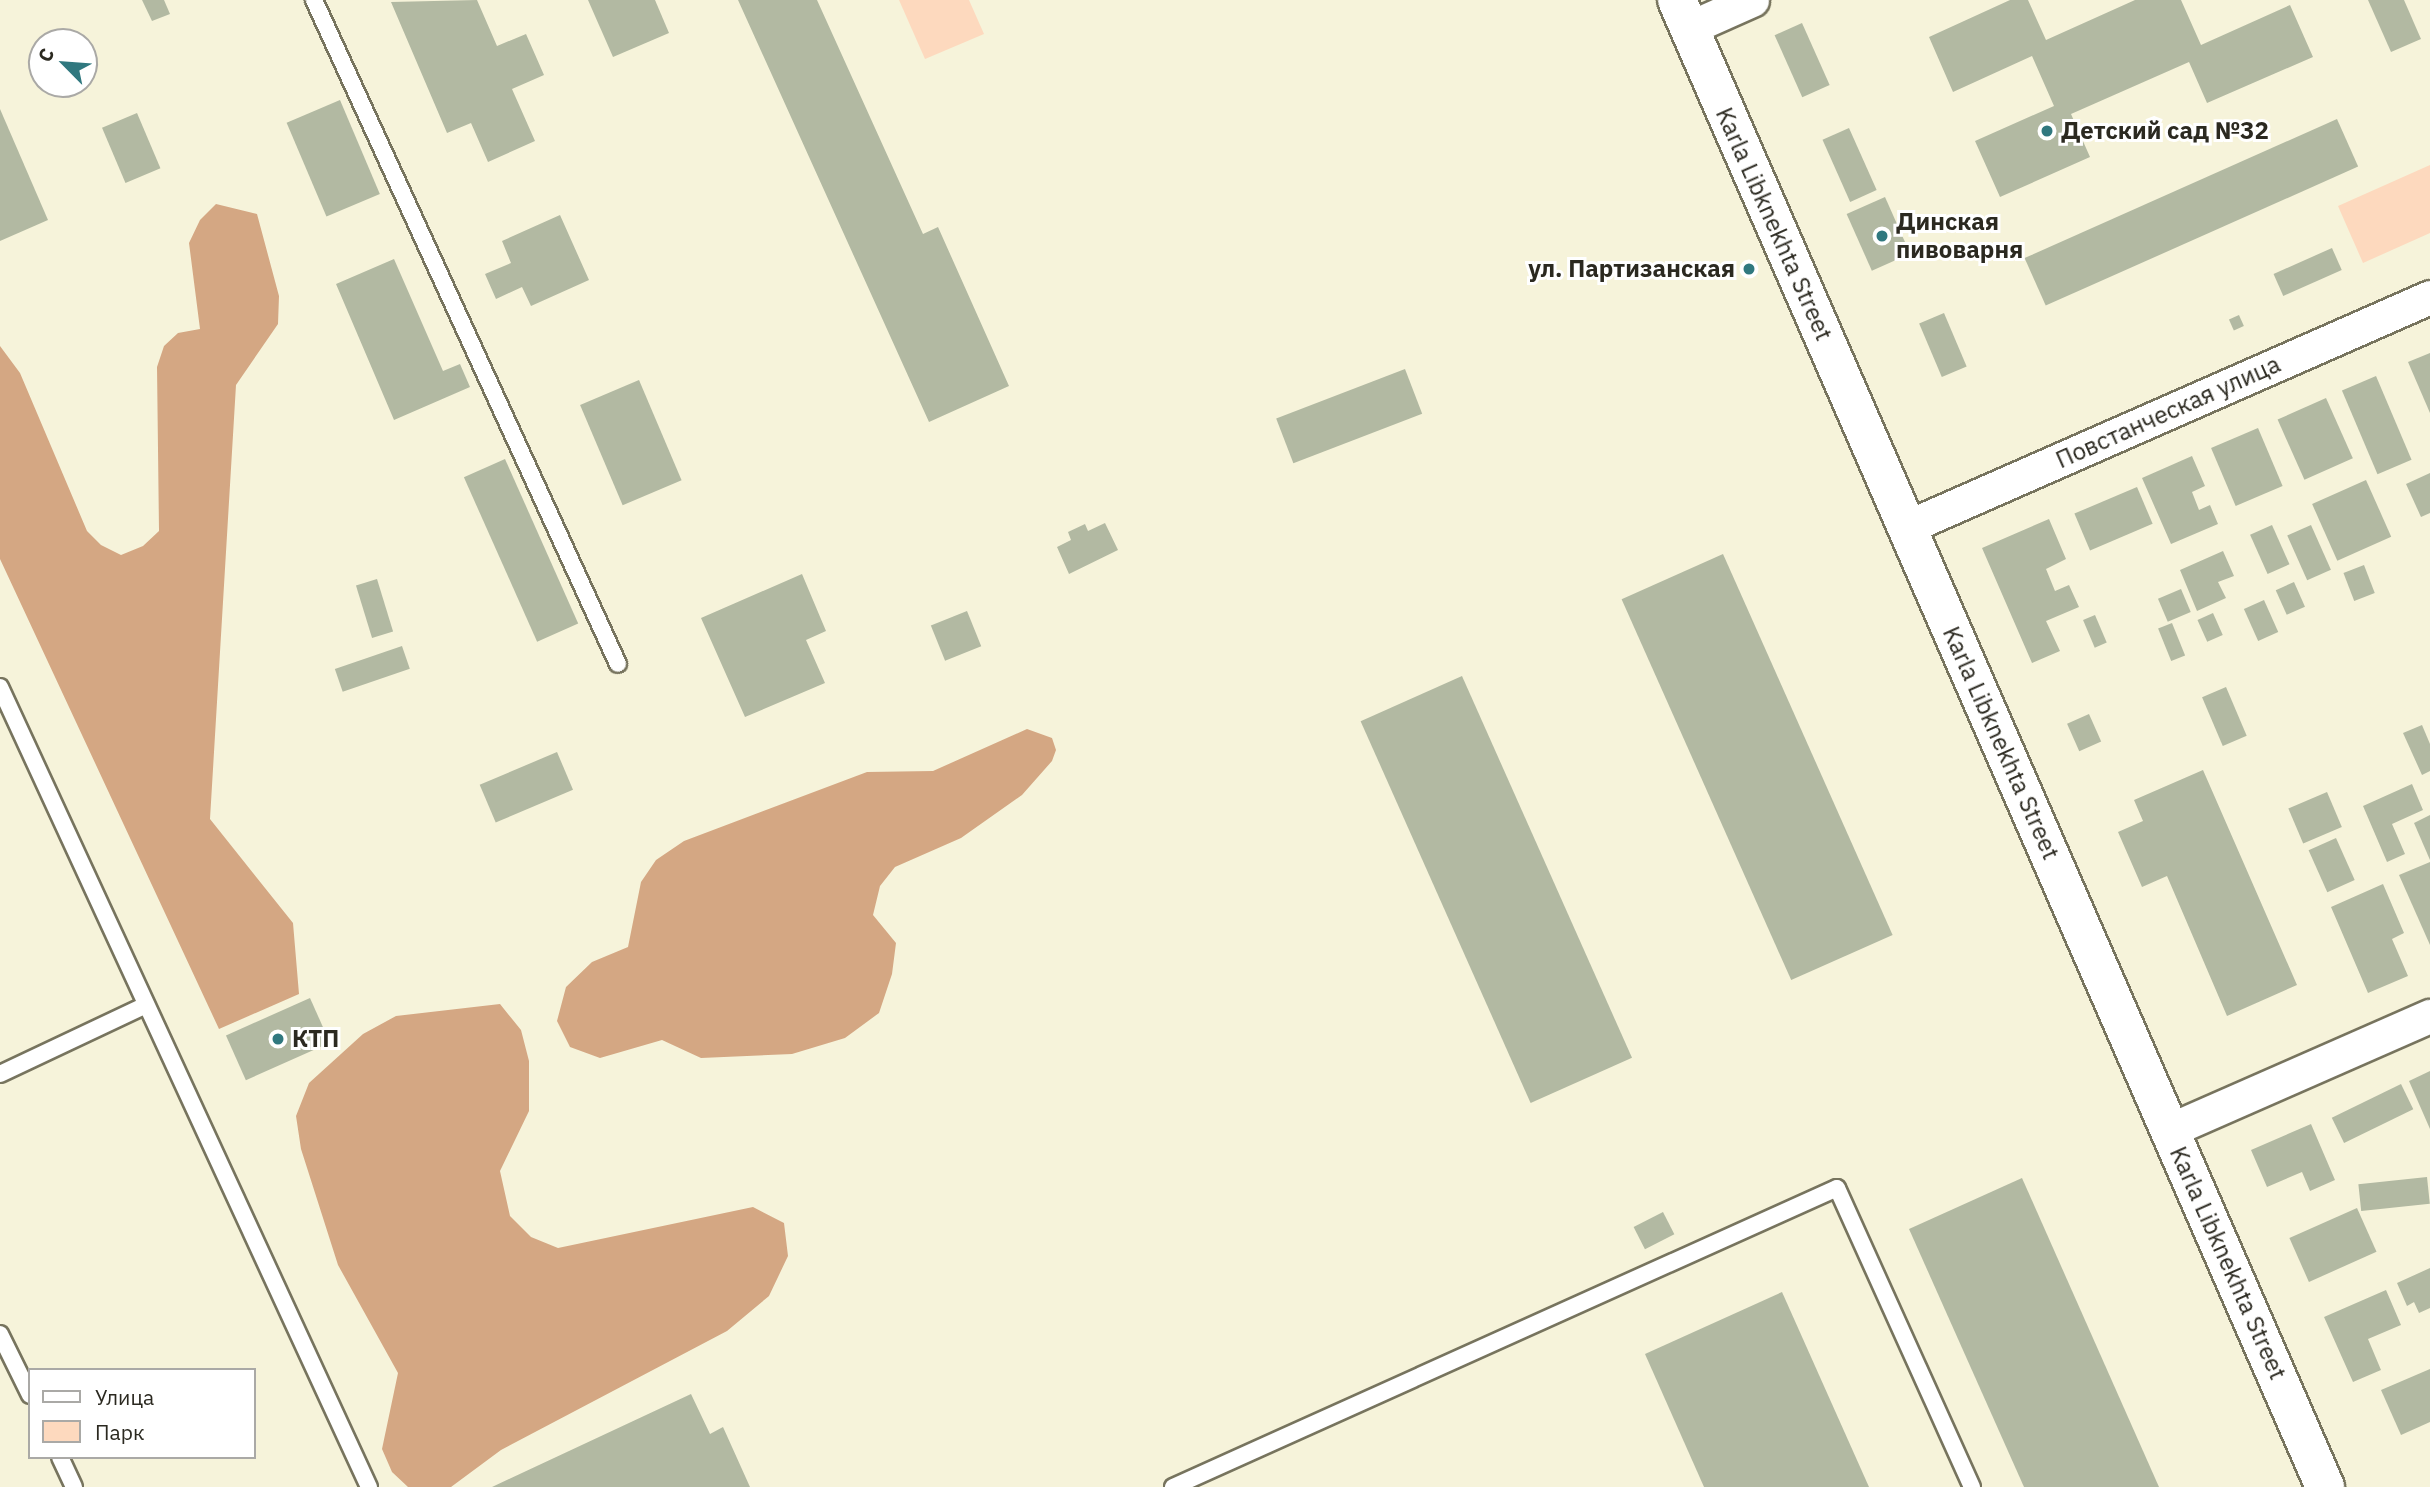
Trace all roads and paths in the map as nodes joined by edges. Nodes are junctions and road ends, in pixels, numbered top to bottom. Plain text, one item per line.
1 (314, 0) edge
2 (1752, 0) edge
3 (1683, 14) edge
4 (2430, 296) edge
5 (1907, 527) junction
6 (618, 664) dead end
7 (0, 687) edge
8 (146, 1005) junction
9 (2430, 1016) edge
10 (0, 1074) edge
11 (2170, 1130) junction
12 (0, 1334) edge
13 (28, 1391) edge
14 (61, 1459) edge
15 (74, 1487) edge
16 (369, 1487) edge
17 (1173, 1487) edge
18 (1972, 1487) edge
19 (2325, 1487) edge

1 - 6 lane
2 - 3 street
3 - 5 street, Karla Libknekhta Street
4 - 5 street, Повстанческая улица
5 - 11 street, Karla Libknekhta Street
7 - 8 lane
8 - 10 lane
8 - 16 lane
9 - 11 street
11 - 19 street, Karla Libknekhta Street
12 - 13 lane
14 - 15 lane
17 - 18 lane

